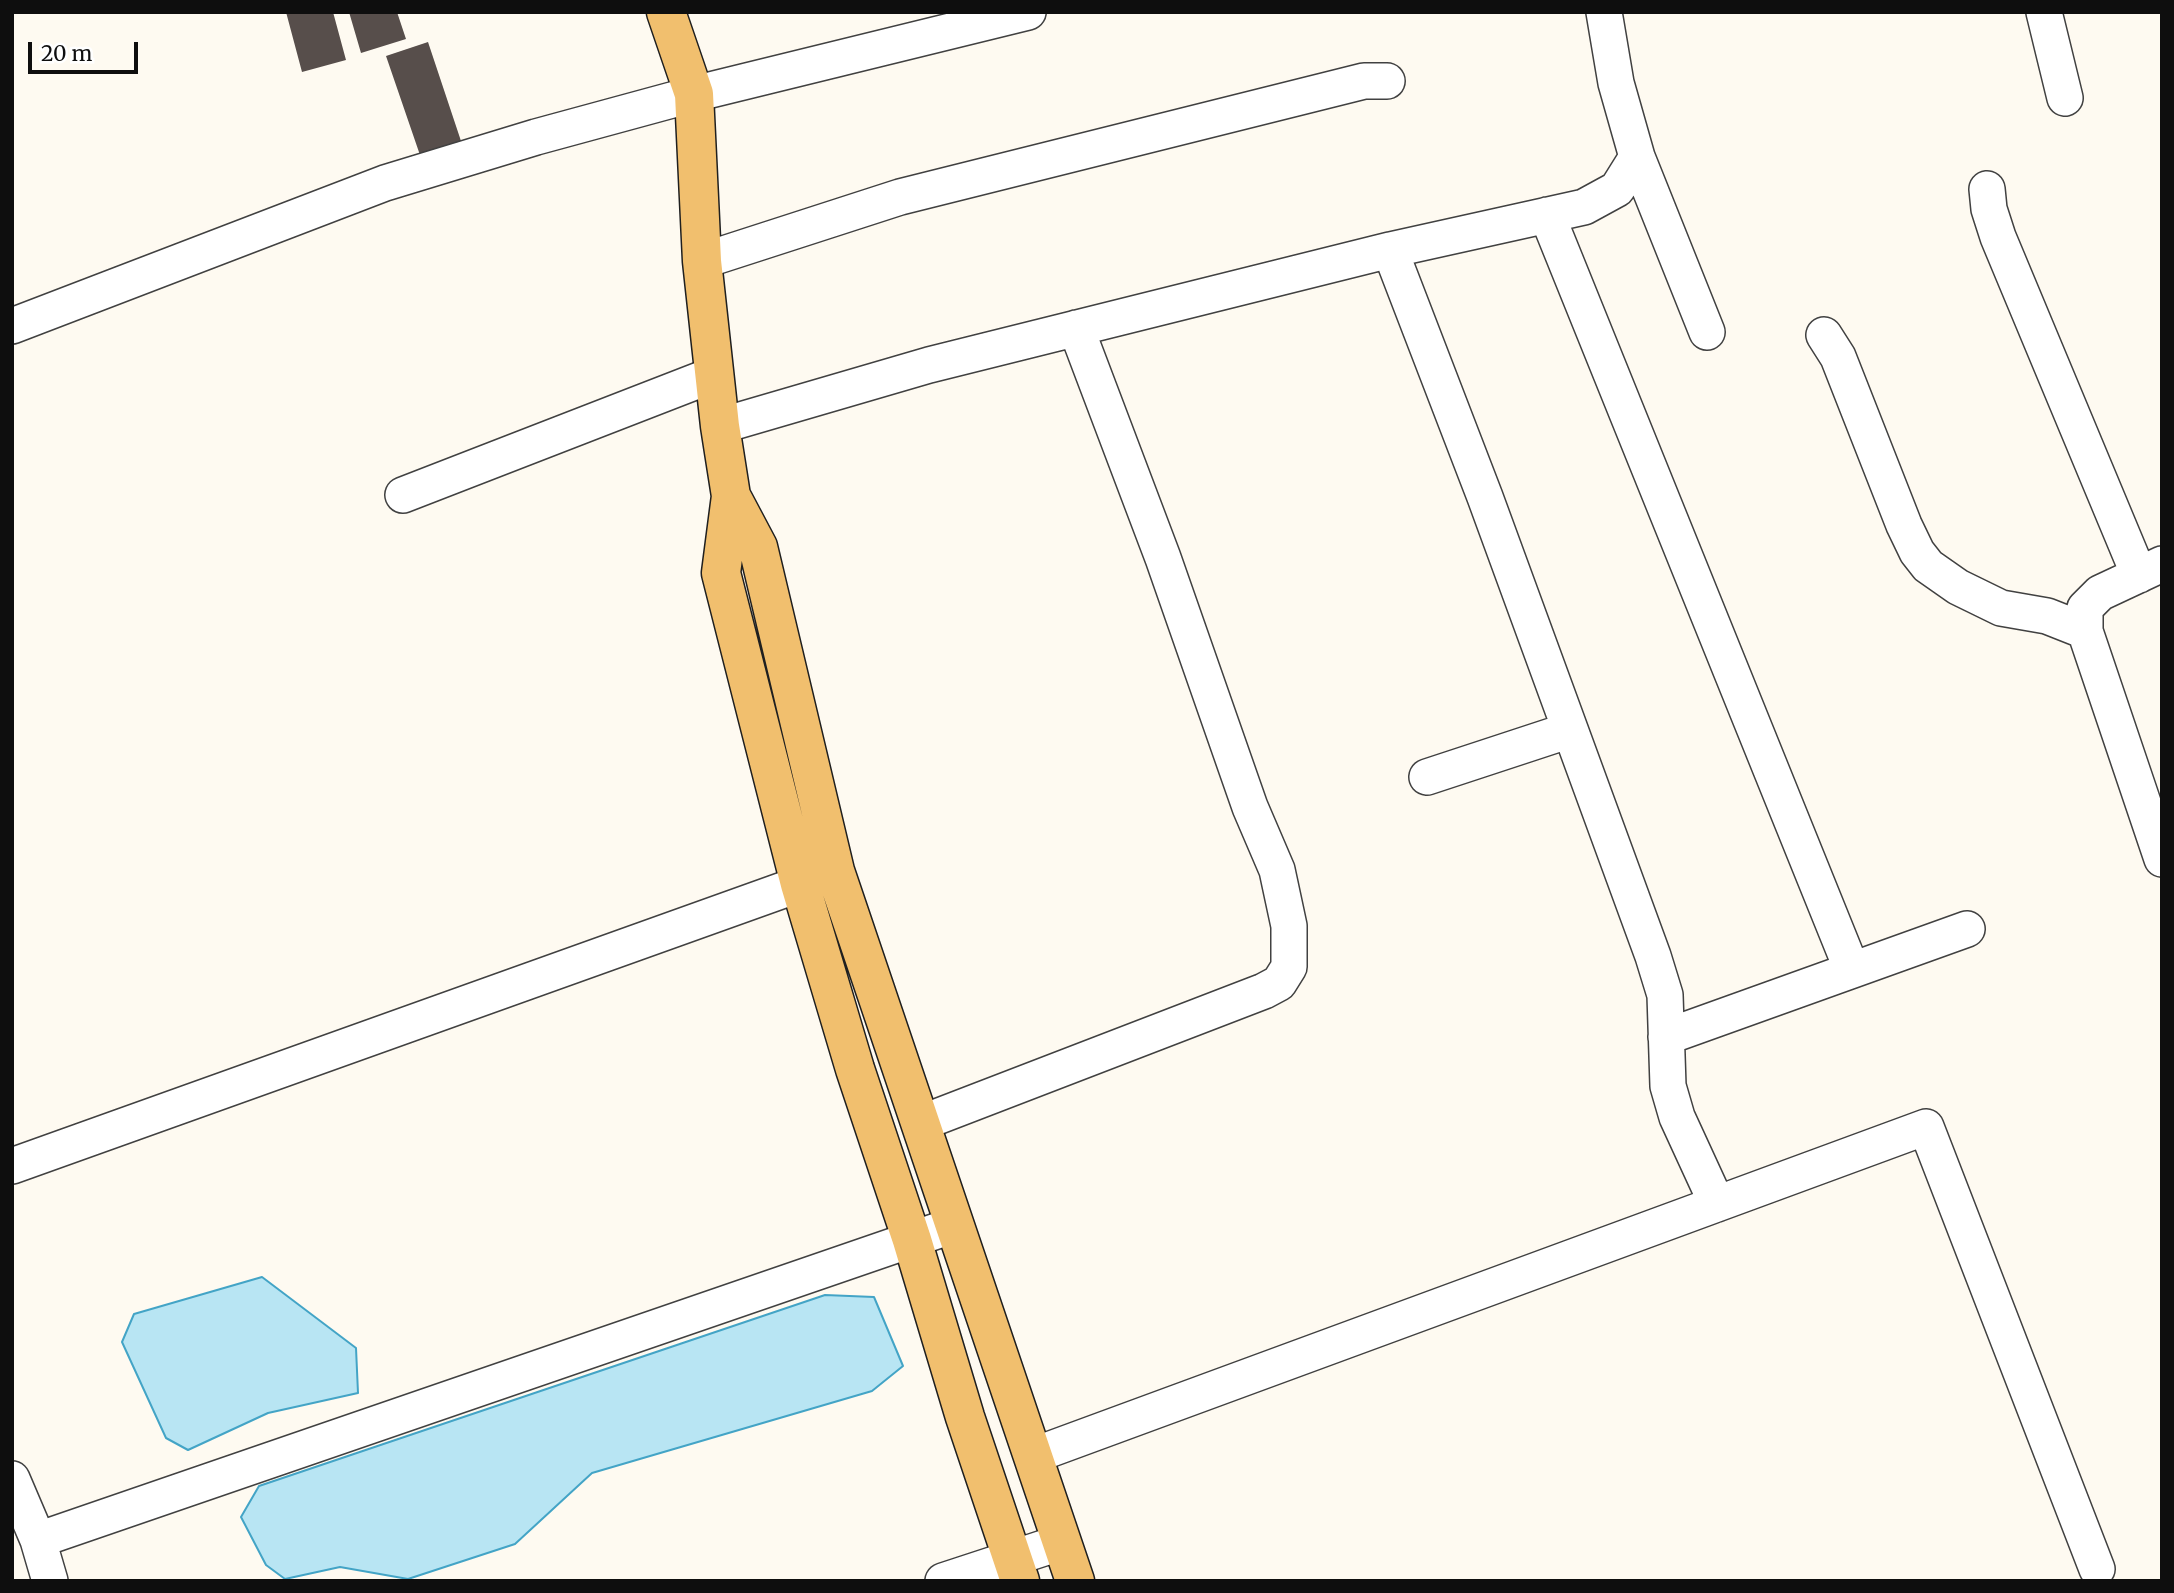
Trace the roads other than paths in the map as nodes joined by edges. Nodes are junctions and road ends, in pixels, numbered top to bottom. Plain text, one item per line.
1 (1028, 12) edge
2 (1604, 12) edge
3 (2044, 12) edge
4 (668, 14) edge
5 (1387, 81) dead end
6 (694, 94) junction
7 (2065, 98) dead end
8 (1637, 157) junction
9 (1987, 189) dead end
10 (1547, 215) junction
11 (1390, 250) junction
12 (702, 261) junction
13 (12, 326) edge
14 (1076, 328) junction
15 (1707, 332) dead end
16 (1824, 335) dead end
17 (715, 374) junction
18 (720, 426) junction
19 (403, 495) dead end
20 (731, 496) junction
21 (2151, 569) edge
22 (2085, 631) junction
23 (1570, 730) junction
24 (1427, 777) dead end
25 (2162, 859) edge
26 (800, 884) junction
27 (1967, 929) dead end
28 (1852, 970) junction
29 (1665, 1037) junction
30 (921, 1124) junction
31 (12, 1166) edge
32 (1717, 1204) junction
33 (954, 1225) junction
34 (912, 1240) junction
35 (1032, 1456) junction
36 (12, 1479) edge
37 (38, 1539) junction
38 (1062, 1542) junction
39 (1016, 1569) edge
40 (2097, 1569) dead end
41 (50, 1581) edge
42 (943, 1581) edge
43 (1074, 1581) edge

1 - 6 street
2 - 8 street
3 - 7 street
4 - 6 main road
5 - 12 street
6 - 12 main road
6 - 13 street
8 - 10 street
8 - 15 street
9 - 21 street
10 - 11 street
10 - 28 street
11 - 14 street
11 - 23 street
12 - 17 main road
14 - 18 street
14 - 30 street
16 - 22 street
17 - 18 main road
17 - 19 street
18 - 20 main road
20 - 26 main road
20 - 30 main road
21 - 22 street
22 - 25 street
23 - 24 street
23 - 29 street
26 - 31 street
26 - 34 main road
27 - 28 street
28 - 29 street
29 - 32 street
30 - 33 main road
32 - 35 street
32 - 40 street
33 - 34 street
33 - 35 main road
34 - 37 street
34 - 39 main road
35 - 38 main road
36 - 37 street
37 - 41 street
38 - 39 street
38 - 43 main road
39 - 42 street

